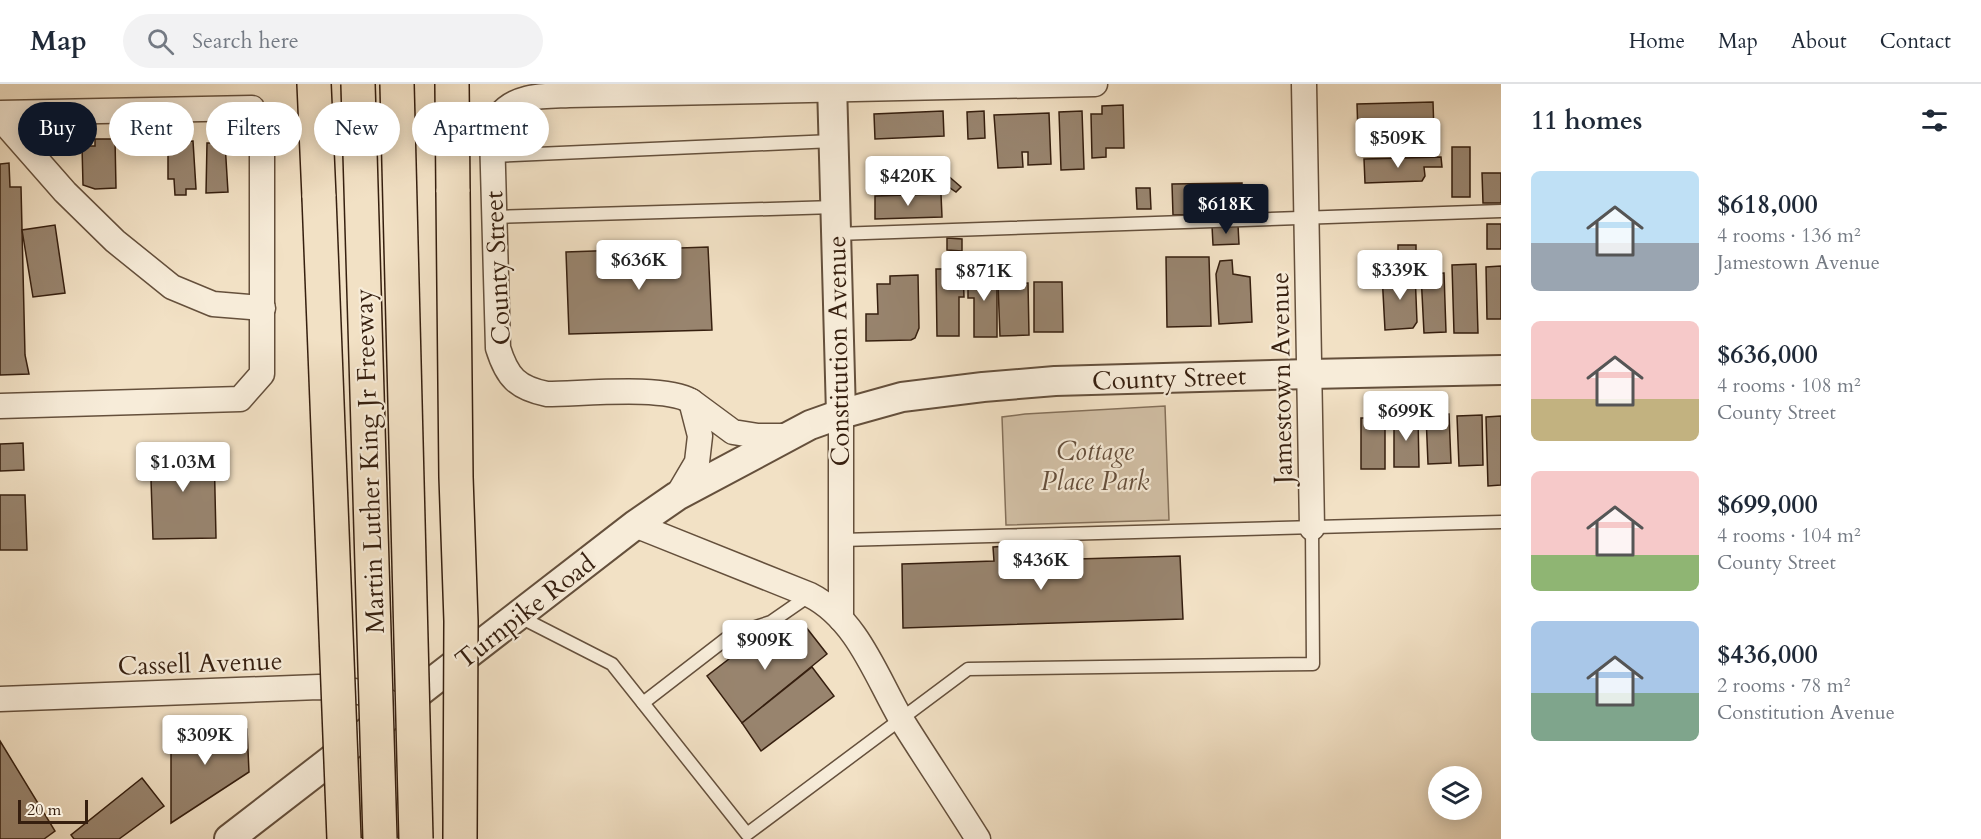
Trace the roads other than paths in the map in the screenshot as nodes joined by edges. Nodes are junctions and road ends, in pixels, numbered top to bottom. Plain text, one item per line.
1 (314, 84) edge
2 (358, 84) edge
3 (397, 84) edge
4 (452, 84) edge
5 (1095, 84) edge
6 (1304, 84) edge
7 (832, 86) edge
8 (633, 89) edge
9 (569, 90) edge
10 (519, 102) edge
11 (0, 113) edge
12 (0, 118) edge
13 (833, 141) junction
14 (549, 153) edge
15 (492, 156) edge
16 (1501, 211) edge
17 (494, 217) junction
18 (1306, 218) junction
19 (835, 221) junction
20 (263, 308) junction
21 (1501, 370) edge
22 (1310, 374) junction
23 (691, 401) junction
24 (0, 406) edge
25 (841, 414) junction
26 (789, 436) junction
27 (677, 496) junction
28 (1501, 522) edge
29 (635, 525) junction
30 (1312, 528) junction
31 (841, 540) junction
32 (810, 596) junction
33 (518, 616) junction
34 (841, 619) junction
35 (0, 699) edge
36 (643, 704) junction
37 (398, 708) junction
38 (902, 719) junction
39 (229, 839) edge
40 (344, 839) edge
41 (380, 839) edge
42 (416, 839) edge
43 (460, 839) edge
44 (978, 839) edge

1 - 40 highway, bridge
2 - 41 highway, Martin Luther King Jr Freeway, bridge
3 - 42 highway, Martin Luther King Jr Freeway, bridge
4 - 43 highway, bridge
5 - 7 street
6 - 18 street, Jamestown Avenue
7 - 8 street
7 - 13 street, Constitution Avenue
8 - 9 street
9 - 10 street, County Street
11 - 20 street
12 - 20 street
13 - 14 lane
13 - 19 street, Constitution Avenue
15 - 17 street, County Street
16 - 18 lane
17 - 19 lane
17 - 23 street, County Street
18 - 19 lane
18 - 22 street, Jamestown Avenue
19 - 25 street, Constitution Avenue
20 - 24 street
21 - 22 street, County Street
22 - 25 street, County Street
22 - 30 street, Jamestown Avenue
23 - 26 street, County Street
23 - 27 street
25 - 26 street, Turnpike Road
25 - 31 street, Constitution Avenue
26 - 27 street, Turnpike Road
27 - 29 street, Turnpike Road
28 - 30 lane
29 - 32 street
29 - 33 street, Turnpike Road
30 - 31 lane
30 - 38 lane
31 - 34 street, Constitution Avenue
32 - 34 street
32 - 36 lane
33 - 36 lane
33 - 37 street, Turnpike Road
34 - 38 street
35 - 37 street, Cassell Avenue
36 - 38 lane
37 - 39 street, Turnpike Road
38 - 44 street

